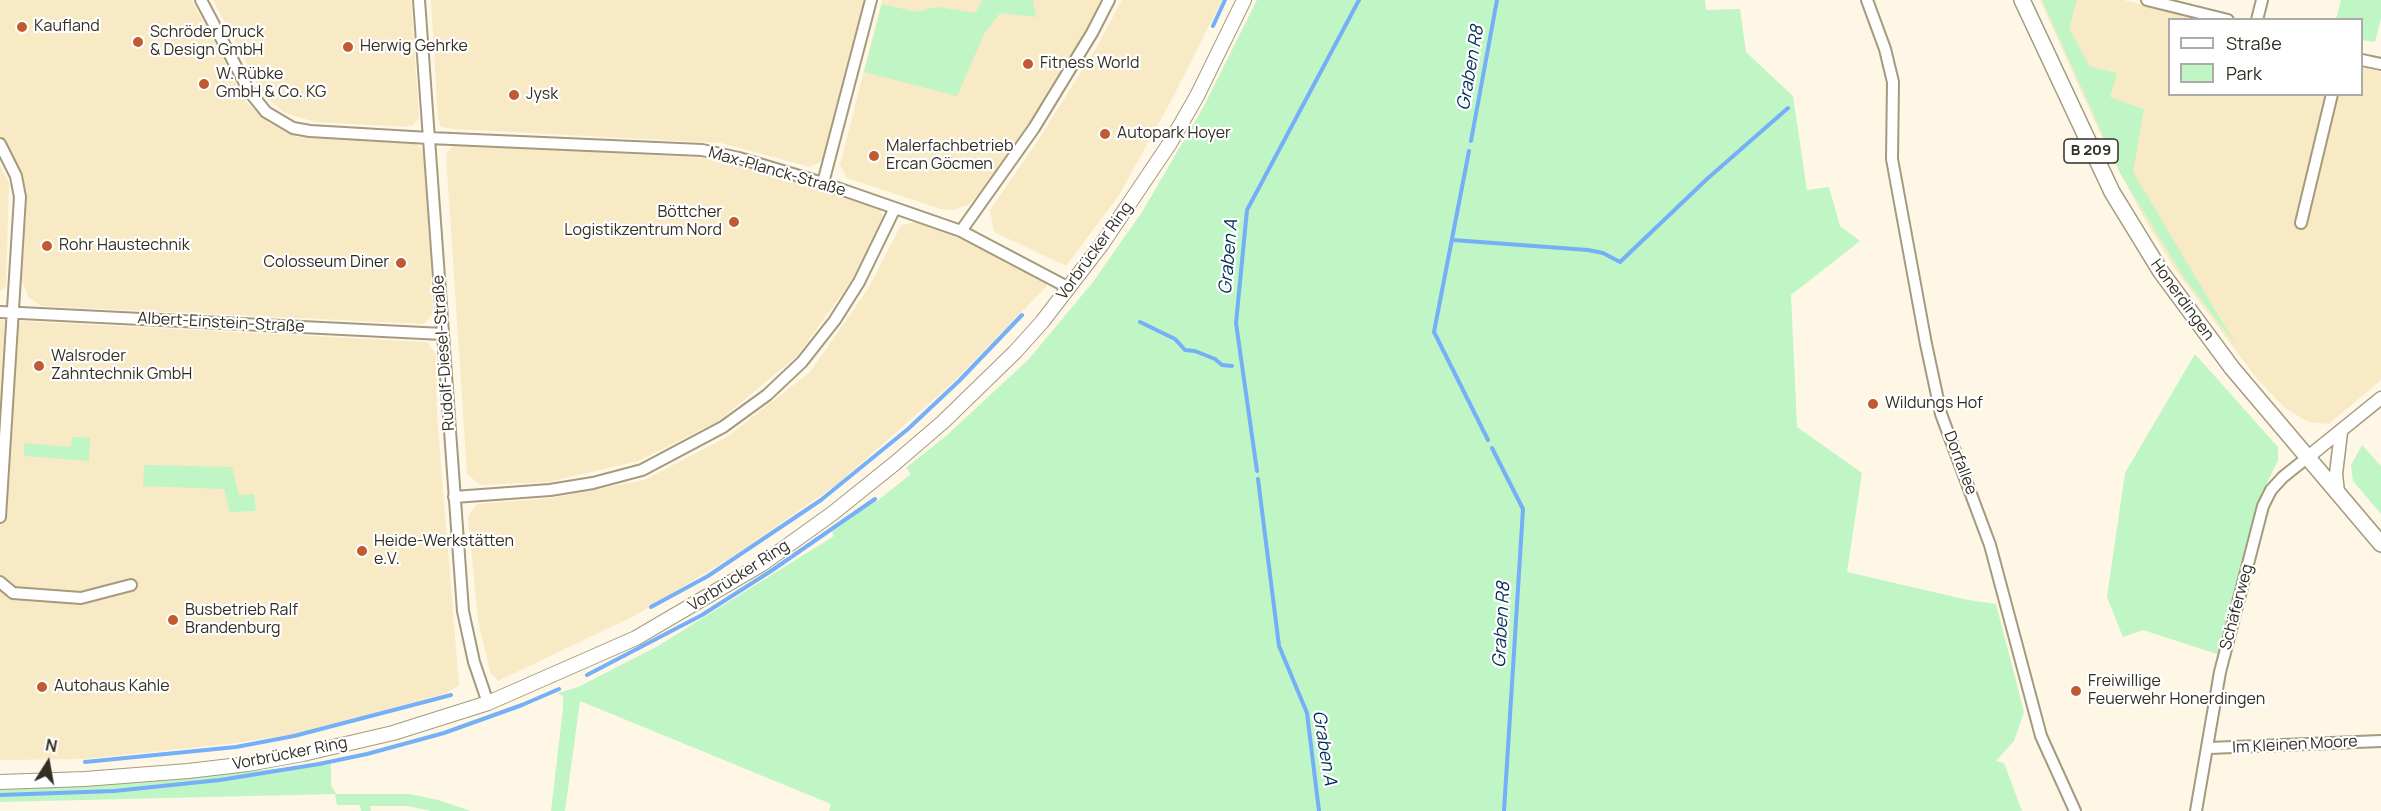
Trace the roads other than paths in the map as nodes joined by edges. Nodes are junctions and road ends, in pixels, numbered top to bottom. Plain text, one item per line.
1 (201, 0) edge
2 (419, 0) edge
3 (871, 0) edge
4 (1109, 0) edge
5 (1244, 0) edge
6 (1867, 0) edge
7 (2022, 0) edge
8 (2147, 0) edge
9 (2262, 0) edge
10 (2220, 18) edge
11 (2258, 18) edge
12 (2363, 60) edge
13 (2381, 64) edge
14 (2332, 96) edge
15 (429, 138) junction
16 (0, 144) edge
17 (823, 183) junction
18 (895, 208) junction
19 (2301, 223) dead end
20 (961, 231) junction
21 (1069, 288) junction
22 (0, 312) edge
23 (12, 312) junction
24 (443, 334) junction
25 (2381, 398) edge
26 (2341, 432) junction
27 (2308, 457) junction
28 (2338, 492) junction
29 (454, 496) junction
30 (0, 517) edge
31 (2381, 544) edge
32 (0, 582) edge
33 (131, 585) dead end
34 (488, 703) junction
35 (2381, 741) edge
36 (2209, 748) junction
37 (0, 782) edge
38 (2074, 811) edge
39 (2196, 811) edge

1 - 15 street, Max-Planck-Straße
2 - 15 street, Rudolf-Diesel-Straße
3 - 17 street
4 - 20 street
5 - 21 main road, Vorbrücker Ring
6 - 38 street, Dorfallee
7 - 27 main road, Honerdingen / B 209
8 - 10 street
9 - 11 street
12 - 13 street
14 - 19 street
15 - 17 street, Max-Planck-Straße
15 - 24 street, Rudolf-Diesel-Straße
16 - 23 street
17 - 18 street, Max-Planck-Straße
18 - 20 street, Max-Planck-Straße
18 - 29 street
20 - 21 street, Max-Planck-Straße
21 - 34 main road, Vorbrücker Ring
22 - 23 street, Albert-Einstein-Straße
23 - 24 street, Albert-Einstein-Straße
23 - 30 street
24 - 29 street, Rudolf-Diesel-Straße
25 - 26 street
26 - 27 street
26 - 28 street
27 - 28 main road, Honerdingen / B 209
27 - 36 street, Schäferweg
28 - 31 main road, Honerdingen / B 209
29 - 34 street, Rudolf-Diesel-Straße
32 - 33 street
34 - 37 main road, Vorbrücker Ring
35 - 36 street, Im Kleinen Moore
36 - 39 street, Schäferweg

